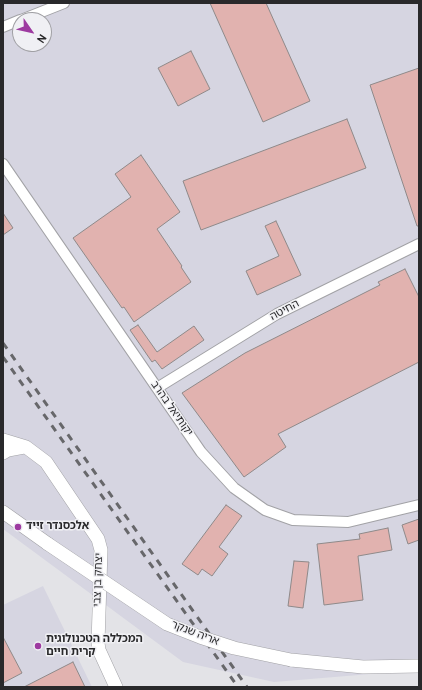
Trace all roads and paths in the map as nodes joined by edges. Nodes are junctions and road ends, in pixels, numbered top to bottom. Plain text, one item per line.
1 (64, 3) edge
2 (41, 12) edge
3 (3, 164) edge
4 (419, 244) edge
5 (157, 388) junction
6 (3, 440) edge
7 (26, 447) junction
8 (3, 453) edge
9 (419, 505) edge
10 (3, 512) edge
11 (419, 666) edge
12 (116, 687) edge

1 - 2 street
3 - 5 street, יקותיאל בהרב
4 - 5 street, החיטה
5 - 9 street, יקותיאל בהרב
6 - 7 street, יצחק בן צבי
7 - 8 street
7 - 12 street, יצחק בן צבי
10 - 11 street, אריה שנקר, bridge

